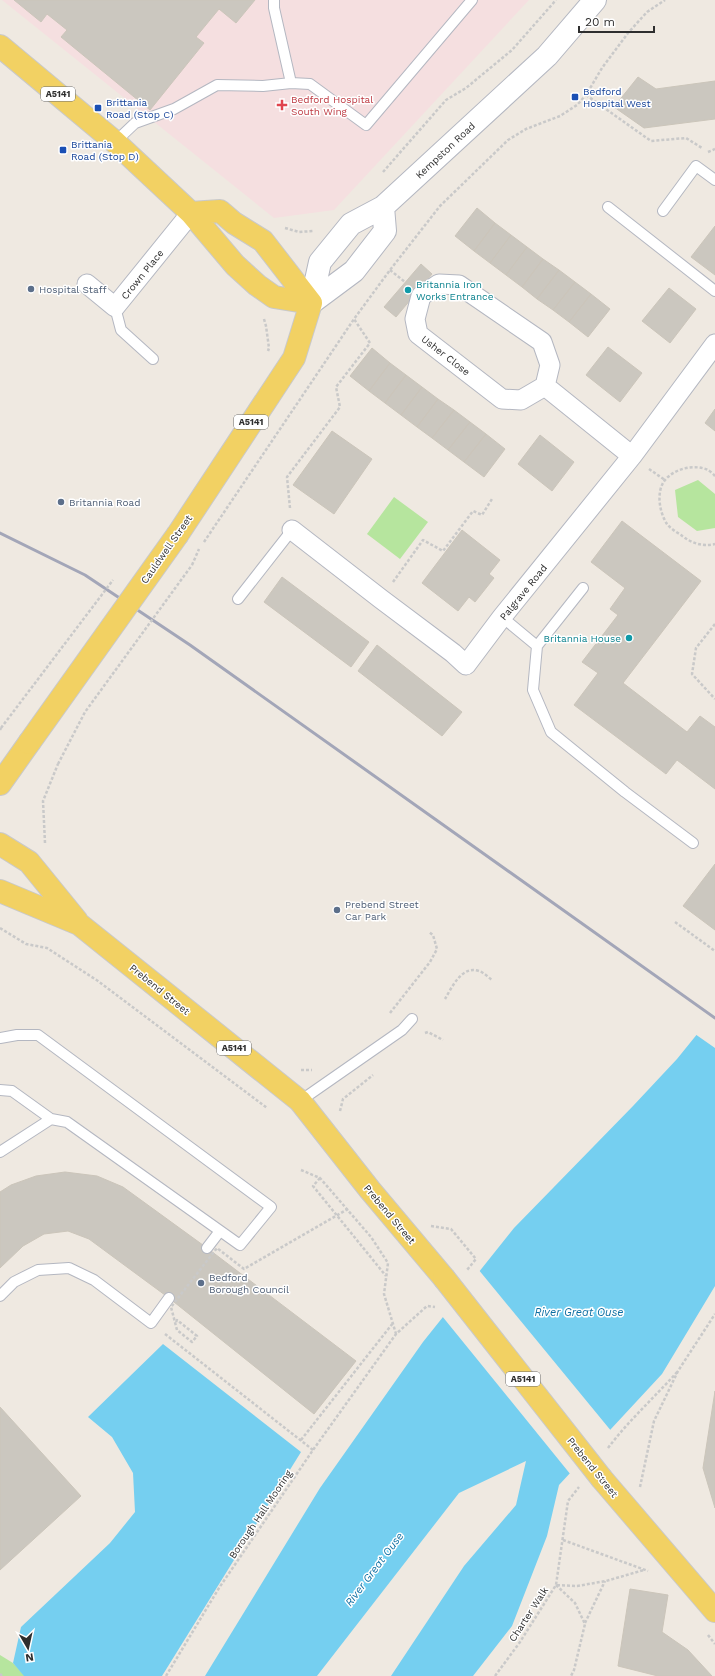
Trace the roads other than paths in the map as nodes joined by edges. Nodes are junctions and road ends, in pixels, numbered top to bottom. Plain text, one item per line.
1 (274, 0) edge
2 (472, 0) edge
3 (595, 0) edge
4 (0, 46) edge
5 (291, 83) junction
6 (115, 142) junction
7 (715, 180) edge
8 (383, 207) junction
9 (608, 207) dead end
10 (663, 211) dead end
11 (191, 214) junction
12 (87, 284) dead end
13 (715, 291) edge
14 (311, 303) junction
15 (115, 307) junction
16 (715, 344) edge
17 (153, 359) dead end
18 (545, 386) junction
19 (632, 456) junction
20 (292, 530) joint
21 (583, 588) dead end
22 (238, 599) dead end
23 (502, 617) junction
24 (537, 646) junction
25 (0, 784) edge
26 (693, 843) dead end
27 (0, 844) edge
28 (0, 892) edge
29 (79, 924) junction
30 (412, 1019) dead end
31 (0, 1038) edge
32 (0, 1090) edge
33 (300, 1101) junction
34 (51, 1119) junction
35 (0, 1152) edge
36 (220, 1231) junction
37 (207, 1248) dead end
38 (0, 1296) edge
39 (169, 1298) dead end
40 (715, 1612) edge

1 - 5 lane
2 - 5 lane
3 - 8 main road, Kempston Road
4 - 6 main road, A5141
5 - 6 lane
6 - 11 main road, A5141
7 - 10 lane
8 - 14 main road, Kempston Road
8 - 14 main road
9 - 13 lane
11 - 14 main road
11 - 14 main road
11 - 15 street, Crown Place
12 - 15 street, Crown Place
14 - 25 main road, Cauldwell Street / A5141, bridge
15 - 17 lane
16 - 19 street, Palgrave Road
18 - 18 street, Usher Close
18 - 19 street
19 - 23 street, Palgrave Road
20 - 22 lane
20 - 23 street, Palgrave Road
21 - 24 lane
23 - 24 lane
24 - 26 lane
27 - 29 main road
28 - 29 main road, Prebend Street / A5141
29 - 33 main road, Prebend Street / A5141
30 - 33 lane
31 - 36 lane
32 - 34 lane
33 - 40 main road, Prebend Street / A5141, bridge
34 - 35 lane
34 - 36 lane
36 - 37 lane
38 - 39 lane

